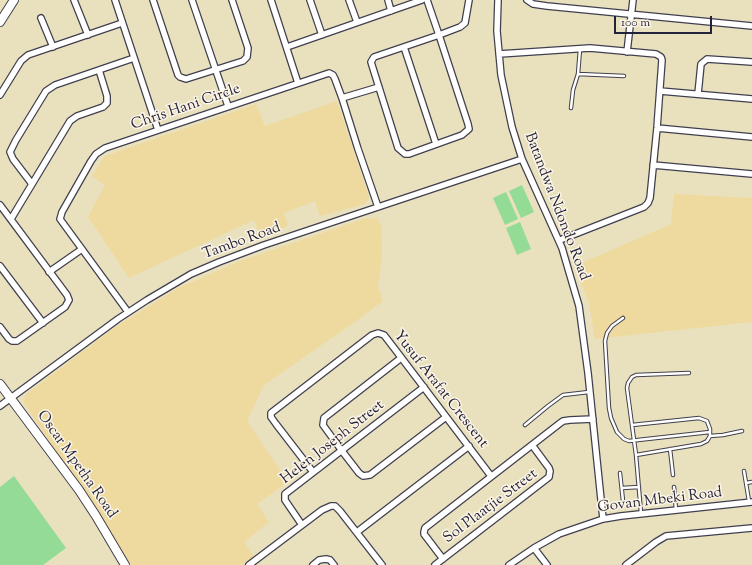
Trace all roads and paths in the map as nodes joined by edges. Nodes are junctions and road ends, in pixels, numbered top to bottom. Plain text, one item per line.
1 (14, 0) edge
2 (74, 0) edge
3 (114, 0) edge
4 (153, 0) edge
5 (192, 0) edge
6 (232, 0) edge
7 (271, 0) edge
8 (310, 0) edge
9 (349, 0) edge
10 (388, 0) edge
11 (422, 0) edge
12 (427, 0) edge
13 (469, 0) edge
14 (498, 0) edge
15 (527, 0) edge
16 (633, 0) edge
17 (391, 10) junction
18 (632, 14) junction
19 (41, 18) dead end
20 (0, 22) edge
21 (357, 22) junction
22 (122, 23) junction
23 (752, 26) edge
24 (322, 34) junction
25 (439, 34) junction
26 (88, 35) junction
27 (53, 47) junction
28 (287, 47) junction
29 (404, 47) junction
30 (580, 48) junction
31 (627, 52) junction
32 (499, 54) junction
33 (134, 58) junction
34 (752, 62) edge
35 (99, 70) junction
36 (215, 70) junction
37 (578, 74) junction
38 (624, 76) dead end
39 (298, 82) junction
40 (379, 87) junction
41 (660, 91) junction
42 (698, 94) junction
43 (0, 95) edge
44 (342, 98) junction
45 (752, 99) edge
46 (228, 106) junction
47 (571, 108) dead end
48 (657, 128) junction
49 (158, 130) junction
50 (752, 137) edge
51 (436, 144) junction
52 (522, 159) junction
53 (654, 165) junction
54 (752, 174) edge
55 (32, 184) junction
56 (0, 204) edge
57 (378, 207) junction
58 (11, 219) junction
59 (560, 240) junction
60 (82, 249) junction
61 (0, 266) edge
62 (49, 272) junction
63 (128, 312) junction
64 (623, 318) dead end
65 (43, 323) junction
66 (0, 327) edge
67 (401, 358) junction
68 (689, 373) dead end
69 (0, 384) edge
70 (424, 387) junction
71 (590, 392) junction
72 (10, 398) junction
73 (0, 406) edge
74 (446, 417) junction
75 (593, 419) junction
76 (525, 425) dead end
77 (632, 425) junction
78 (742, 431) dead end
79 (710, 434) junction
80 (634, 440) junction
81 (532, 445) junction
82 (469, 446) junction
83 (670, 449) junction
84 (342, 451) junction
85 (636, 454) junction
86 (744, 471) dead end
87 (313, 472) junction
88 (620, 473) dead end
89 (673, 475) dead end
90 (491, 476) junction
91 (752, 482) edge
92 (746, 483) junction
93 (639, 487) junction
94 (674, 487) dead end
95 (622, 488) junction
96 (623, 502) dead end
97 (750, 502) edge
98 (676, 510) junction
99 (642, 514) junction
100 (603, 519) junction
101 (302, 525) junction
102 (752, 528) edge
103 (356, 532) junction
104 (534, 548) junction
105 (443, 559) junction
106 (379, 564) edge
107 (125, 565) edge
108 (249, 565) edge
109 (313, 565) edge
110 (334, 565) edge
111 (435, 565) edge
112 (509, 565) edge
113 (547, 565) edge
114 (626, 565) edge

1 - 20 street
2 - 26 street
3 - 22 street
4 - 36 street
5 - 36 street
6 - 36 street
7 - 28 street
8 - 24 street
9 - 21 street
10 - 17 street
11 - 17 street
12 - 25 street
13 - 25 street
14 - 32 street, Batandwa Ndondo Road
15 - 18 street
16 - 18 street
17 - 21 street
18 - 23 street
18 - 31 street
19 - 27 street
21 - 24 street
22 - 26 street
22 - 33 street
24 - 28 street
25 - 29 street
25 - 51 street
26 - 27 street
27 - 43 street
28 - 39 street
29 - 40 street
29 - 51 street
30 - 31 street
30 - 32 street
30 - 37 lane
31 - 41 street
32 - 52 street, Batandwa Ndondo Road
33 - 35 street
33 - 49 street
34 - 42 street
35 - 55 street
35 - 55 street
36 - 46 street
37 - 38 lane
37 - 47 lane
39 - 44 street, Chris Hani Circle
39 - 46 street, Chris Hani Circle
40 - 44 street
40 - 51 street
41 - 42 street
41 - 48 street
42 - 45 street
44 - 57 street, Chris Hani Circle
46 - 49 street, Chris Hani Circle
48 - 50 street
48 - 53 street
49 - 60 street, Chris Hani Circle
52 - 57 street, Tambo Road
52 - 59 street, Batandwa Ndondo Road
53 - 54 street
53 - 59 street
55 - 58 street
56 - 58 street
57 - 63 street, Tambo Road
58 - 62 street
59 - 71 street, Batandwa Ndondo Road
60 - 62 street
60 - 63 street, Chris Hani Circle
61 - 65 street
62 - 65 street
63 - 72 street, Tambo Road
64 - 80 lane
65 - 66 street
67 - 70 street, Yusuf Arafat Crescent
67 - 84 street
67 - 87 street, Yusuf Arafat Crescent
68 - 77 lane
69 - 72 street, Oscar Mpetha Road
70 - 74 street, Yusuf Arafat Crescent
70 - 84 street, Helen Joseph Street
71 - 75 street, Batandwa Ndondo Road
71 - 76 lane
72 - 73 street, Tambo Road
72 - 107 street, Oscar Mpetha Road
74 - 82 street, Yusuf Arafat Crescent
74 - 84 street
75 - 81 street
75 - 100 street, Batandwa Ndondo Road
77 - 79 lane
77 - 80 lane
78 - 79 lane
79 - 80 lane
79 - 83 lane
80 - 85 lane
81 - 90 street
81 - 105 street, Sol Plaatjie Street
82 - 90 street, Yusuf Arafat Crescent
82 - 103 street
83 - 85 lane
83 - 89 lane
84 - 87 street, Helen Joseph Street
85 - 93 lane
86 - 92 lane
87 - 101 street, Helen Joseph Street
88 - 95 lane
90 - 105 street
91 - 92 lane
92 - 97 lane
93 - 95 lane
93 - 99 lane
94 - 98 lane
95 - 96 lane
97 - 98 street, Govan Mbeki Road
98 - 99 street, Govan Mbeki Road
99 - 100 street, Govan Mbeki Road
100 - 104 street, Govan Mbeki Road
101 - 103 street
101 - 108 street
102 - 114 street
103 - 106 street
104 - 112 street, Govan Mbeki Road
104 - 113 street
105 - 111 street, Sol Plaatjie Street
109 - 110 street

